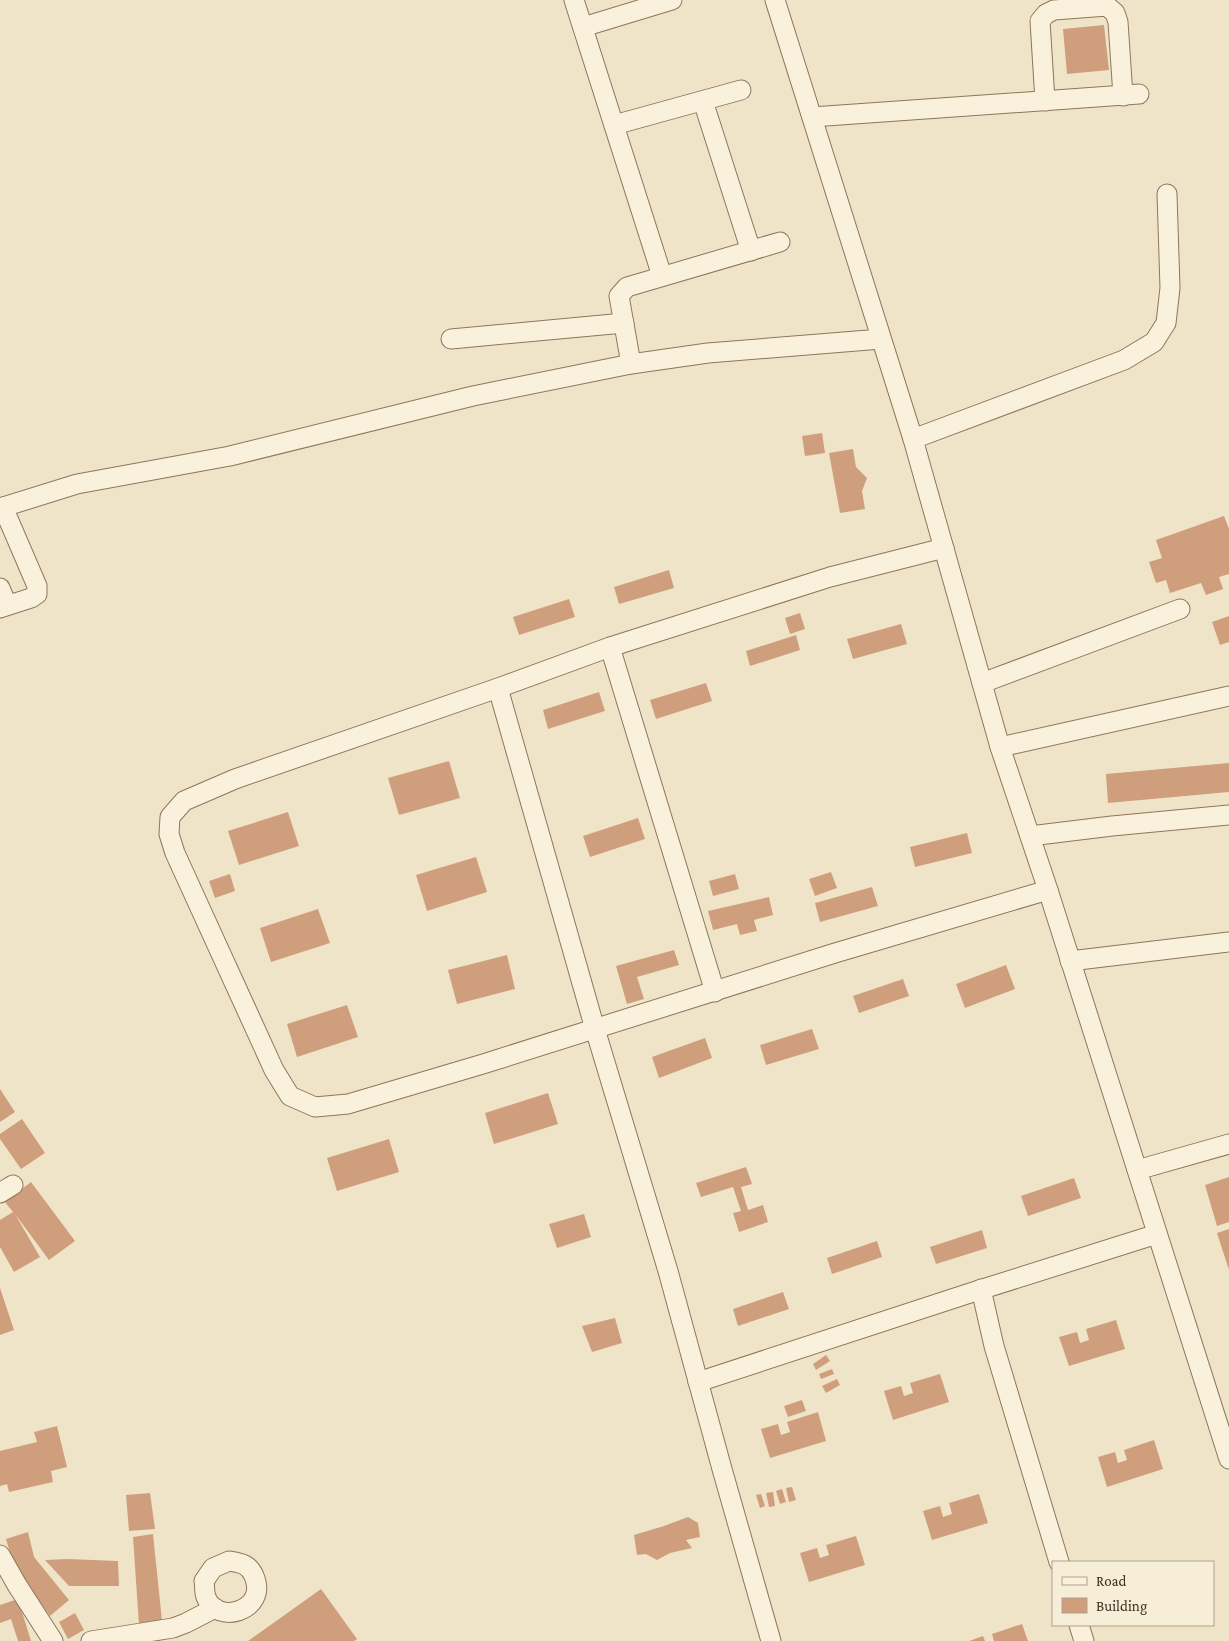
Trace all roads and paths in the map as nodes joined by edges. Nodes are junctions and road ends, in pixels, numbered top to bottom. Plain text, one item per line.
1 (574, 0) edge
2 (672, 0) edge
3 (775, 0) edge
4 (583, 27) junction
5 (741, 90) dead end
6 (703, 101) junction
7 (1045, 101) junction
8 (812, 117) junction
9 (614, 125) junction
10 (1167, 194) dead end
11 (780, 242) dead end
12 (751, 251) junction
13 (662, 276) junction
14 (624, 323) junction
15 (451, 339) dead end
16 (881, 339) junction
17 (631, 364) junction
18 (913, 439) junction
19 (1, 507) edge
20 (944, 548) junction
21 (2, 600) edge
22 (1180, 609) dead end
23 (610, 647) junction
24 (982, 683) junction
25 (498, 688) junction
26 (1229, 696) edge
27 (1000, 748) junction
28 (1229, 815) edge
29 (1030, 836) junction
30 (1048, 890) junction
31 (1229, 942) edge
32 (1070, 961) junction
33 (715, 992) junction
34 (595, 1030) junction
35 (1229, 1144) edge
36 (1137, 1170) junction
37 (1157, 1234) junction
38 (981, 1289) junction
39 (698, 1382) junction
40 (1229, 1459) edge
41 (0, 1555) edge
42 (1059, 1561) edge
43 (215, 1608) dead end
44 (1079, 1626) edge
45 (53, 1641) edge
46 (91, 1641) edge
47 (772, 1641) edge
48 (1084, 1641) edge

1 - 4 street
2 - 4 street
3 - 8 street
4 - 9 street
5 - 6 street
6 - 9 street
6 - 12 street
7 - 7 street
7 - 8 street
8 - 16 street
9 - 13 street
10 - 18 street
11 - 12 street
12 - 13 street
13 - 14 street
14 - 15 street
14 - 17 street
16 - 17 street
16 - 18 street
17 - 19 street
18 - 20 street
19 - 21 street
20 - 23 street
20 - 24 street
22 - 24 street
23 - 25 street
23 - 33 street
24 - 27 street
25 - 34 street
25 - 34 street
26 - 27 street
27 - 29 street
28 - 29 street
29 - 30 street
30 - 32 street
30 - 33 street
31 - 32 street
32 - 36 street
33 - 34 street
34 - 39 street
35 - 36 street
36 - 37 street
37 - 38 street
37 - 40 street
38 - 39 street
38 - 42 street
39 - 47 street
41 - 45 street
43 - 46 street
44 - 48 street

